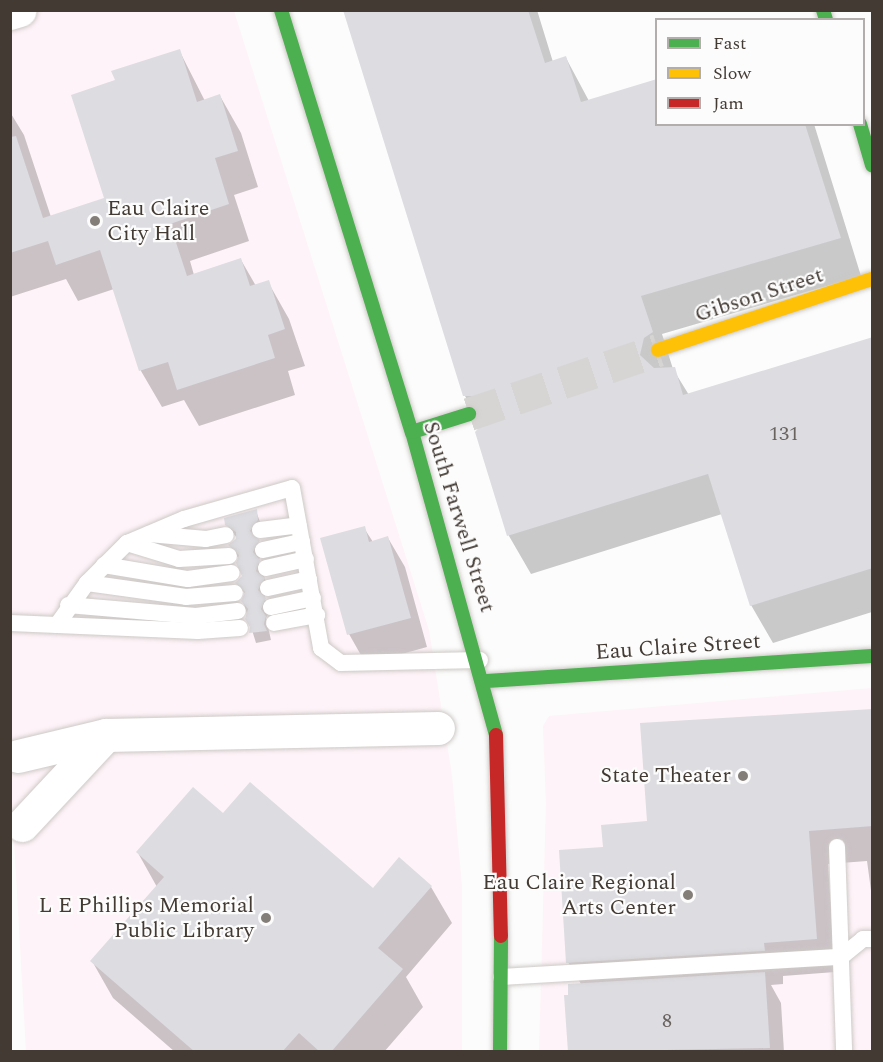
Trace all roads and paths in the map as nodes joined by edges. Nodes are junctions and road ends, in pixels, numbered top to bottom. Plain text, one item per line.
1 (20, 10) edge
2 (281, 10) edge
3 (10, 13) edge
4 (861, 126) edge
5 (873, 165) edge
6 (873, 279) edge
7 (658, 350) tunnel mouth
8 (469, 414) tunnel mouth
9 (412, 432) junction
10 (299, 525) junction
11 (260, 530) dead end
12 (148, 534) junction
13 (226, 536) dead end
14 (302, 542) junction
15 (127, 543) junction
16 (262, 550) dead end
17 (229, 556) dead end
18 (306, 559) junction
19 (104, 565) junction
20 (266, 568) dead end
21 (232, 573) dead end
22 (309, 579) junction
23 (87, 583) junction
24 (268, 588) dead end
25 (235, 593) dead end
26 (68, 605) junction
27 (315, 606) junction
28 (272, 615) dead end
29 (10, 623) edge
30 (57, 625) junction
31 (873, 656) edge
32 (480, 660) junction
33 (486, 681) junction
34 (438, 728) dead end
35 (106, 735) junction
36 (18, 756) dead end
37 (22, 825) dead end
38 (837, 847) dead end
39 (873, 939) edge
40 (841, 957) junction
41 (501, 977) junction
42 (500, 1052) edge
43 (844, 1052) edge

1 - 3 street
2 - 9 main road, South Farwell Street
4 - 5 main road
6 - 7 main road, Gibson Street
8 - 9 main road
9 - 32 main road, South Farwell Street
10 - 11 lane
10 - 12 lane
10 - 14 lane
12 - 13 lane
12 - 15 lane
14 - 16 lane
14 - 18 lane
15 - 17 lane
15 - 19 lane
18 - 20 lane
18 - 22 lane
19 - 21 lane
19 - 23 lane
22 - 24 lane
22 - 27 lane
23 - 25 lane
23 - 26 lane
26 - 30 lane
26 - 30 lane
27 - 28 lane
27 - 32 lane
29 - 30 lane
31 - 33 main road, Eau Claire Street
32 - 33 main road, South Farwell Street
33 - 41 main road, South Farwell Street
34 - 35 street
35 - 36 street
35 - 37 street
38 - 40 lane
39 - 40 lane
40 - 41 lane
40 - 43 lane
41 - 42 main road, South Farwell Street

